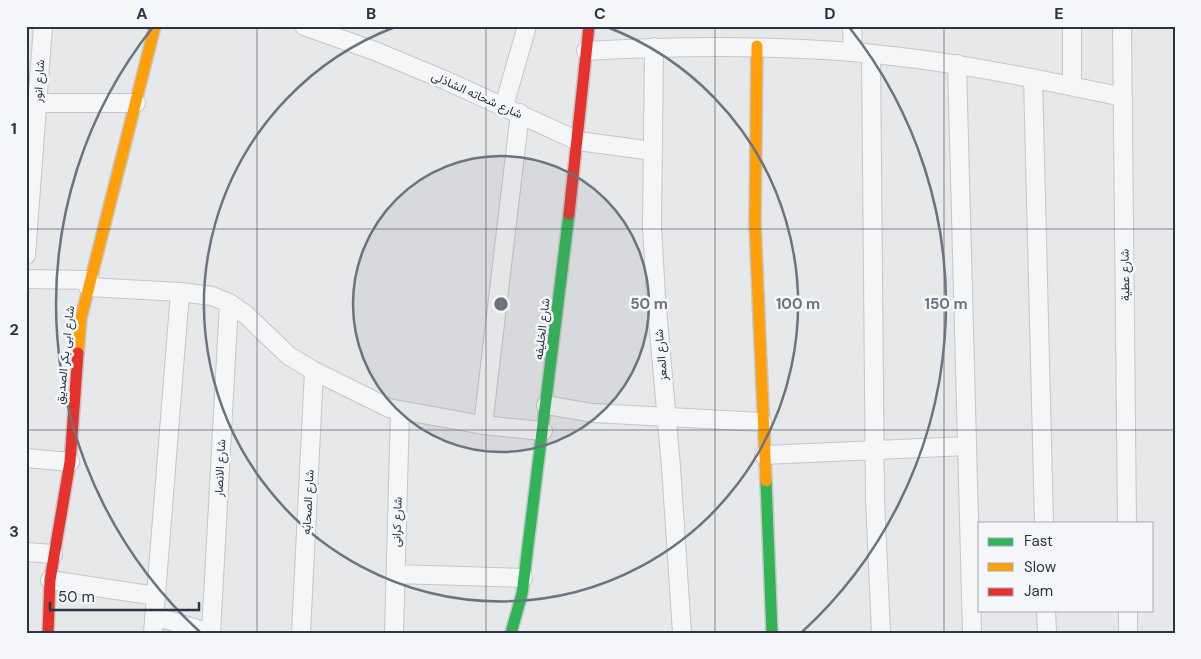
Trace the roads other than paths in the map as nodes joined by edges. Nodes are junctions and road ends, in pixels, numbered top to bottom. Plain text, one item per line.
1 (43, 26) edge
2 (155, 26) edge
3 (304, 26) edge
4 (527, 26) edge
5 (589, 26) edge
6 (852, 26) edge
7 (1072, 26) edge
8 (1122, 26) edge
9 (757, 46) junction
10 (654, 47) junction
11 (586, 51) junction
12 (853, 52) junction
13 (871, 54) junction
14 (957, 64) junction
15 (1033, 78) junction
16 (1072, 86) junction
17 (1123, 97) junction
18 (32, 103) edge
19 (136, 103) junction
20 (512, 110) junction
21 (578, 141) junction
22 (653, 151) junction
23 (26, 255) edge
24 (26, 279) edge
25 (88, 284) junction
26 (180, 292) junction
27 (229, 303) junction
28 (314, 370) junction
29 (546, 405) junction
30 (400, 411) junction
31 (666, 417) junction
32 (762, 422) junction
33 (483, 424) junction
34 (543, 431) junction
35 (967, 446) junction
36 (875, 450) junction
37 (764, 455) junction
38 (26, 458) edge
39 (70, 462) junction
40 (1044, 522) edge
41 (1127, 522) edge
42 (26, 552) edge
43 (53, 554) junction
44 (396, 574) junction
45 (523, 578) junction
46 (50, 580) junction
47 (156, 596) junction
48 (1046, 612) edge
49 (1128, 612) edge
50 (154, 625) edge
51 (48, 633) edge
52 (211, 633) edge
53 (301, 633) edge
54 (394, 633) edge
55 (511, 633) edge
56 (682, 633) edge
57 (772, 633) edge
58 (881, 633) edge
59 (972, 633) edge
60 (1047, 633) edge
61 (1128, 633) edge

1 - 18 street, شارع انور
2 - 19 street, شارع ابى بكر الصديق
3 - 20 street, شارع شحاته الشاذلى
4 - 20 street
5 - 11 street, شارع الخليفه
6 - 12 street
7 - 16 street
8 - 17 street, شارع عطية
9 - 10 street
9 - 12 street
9 - 32 street
10 - 11 street
10 - 22 street, شارع المعز
11 - 21 street, شارع الخليفه
12 - 13 street
13 - 14 street
13 - 36 street
14 - 15 street
14 - 35 street
15 - 16 street
15 - 40 street
16 - 17 street
17 - 41 street, شارع عطية
18 - 19 street
18 - 23 street, شارع انور
19 - 25 street, شارع ابى بكر الصديق
20 - 21 street, شارع شحاته الشاذلى
20 - 33 street
21 - 22 street, شارع شحاته الشاذلى
21 - 29 street, شارع الخليفه
22 - 31 street, شارع المعز
24 - 25 street
25 - 26 street
25 - 39 street, شارع ابى بكر الصديق
26 - 27 street
26 - 47 street
27 - 28 street
27 - 52 street, شارع الانصار
28 - 30 street
28 - 53 street, شارع الصحابه
29 - 31 street
29 - 34 street, شارع الخليفه
30 - 33 street
30 - 44 street, شارع كرانى
31 - 32 street
31 - 56 street, شارع المعز
32 - 37 street
33 - 34 street
34 - 45 street, شارع الخليفه
35 - 36 street
35 - 59 street
36 - 37 street
36 - 58 street
37 - 57 street
38 - 39 street
39 - 43 street, شارع ابى بكر الصديق
42 - 43 street
43 - 46 street, شارع ابى بكر الصديق
44 - 45 street
44 - 54 street, شارع كرانى
45 - 55 street, شارع الخليفه
46 - 47 street
46 - 51 street, شارع ابى بكر الصديق
47 - 50 street
48 - 60 street
49 - 61 street
50 - 52 street

